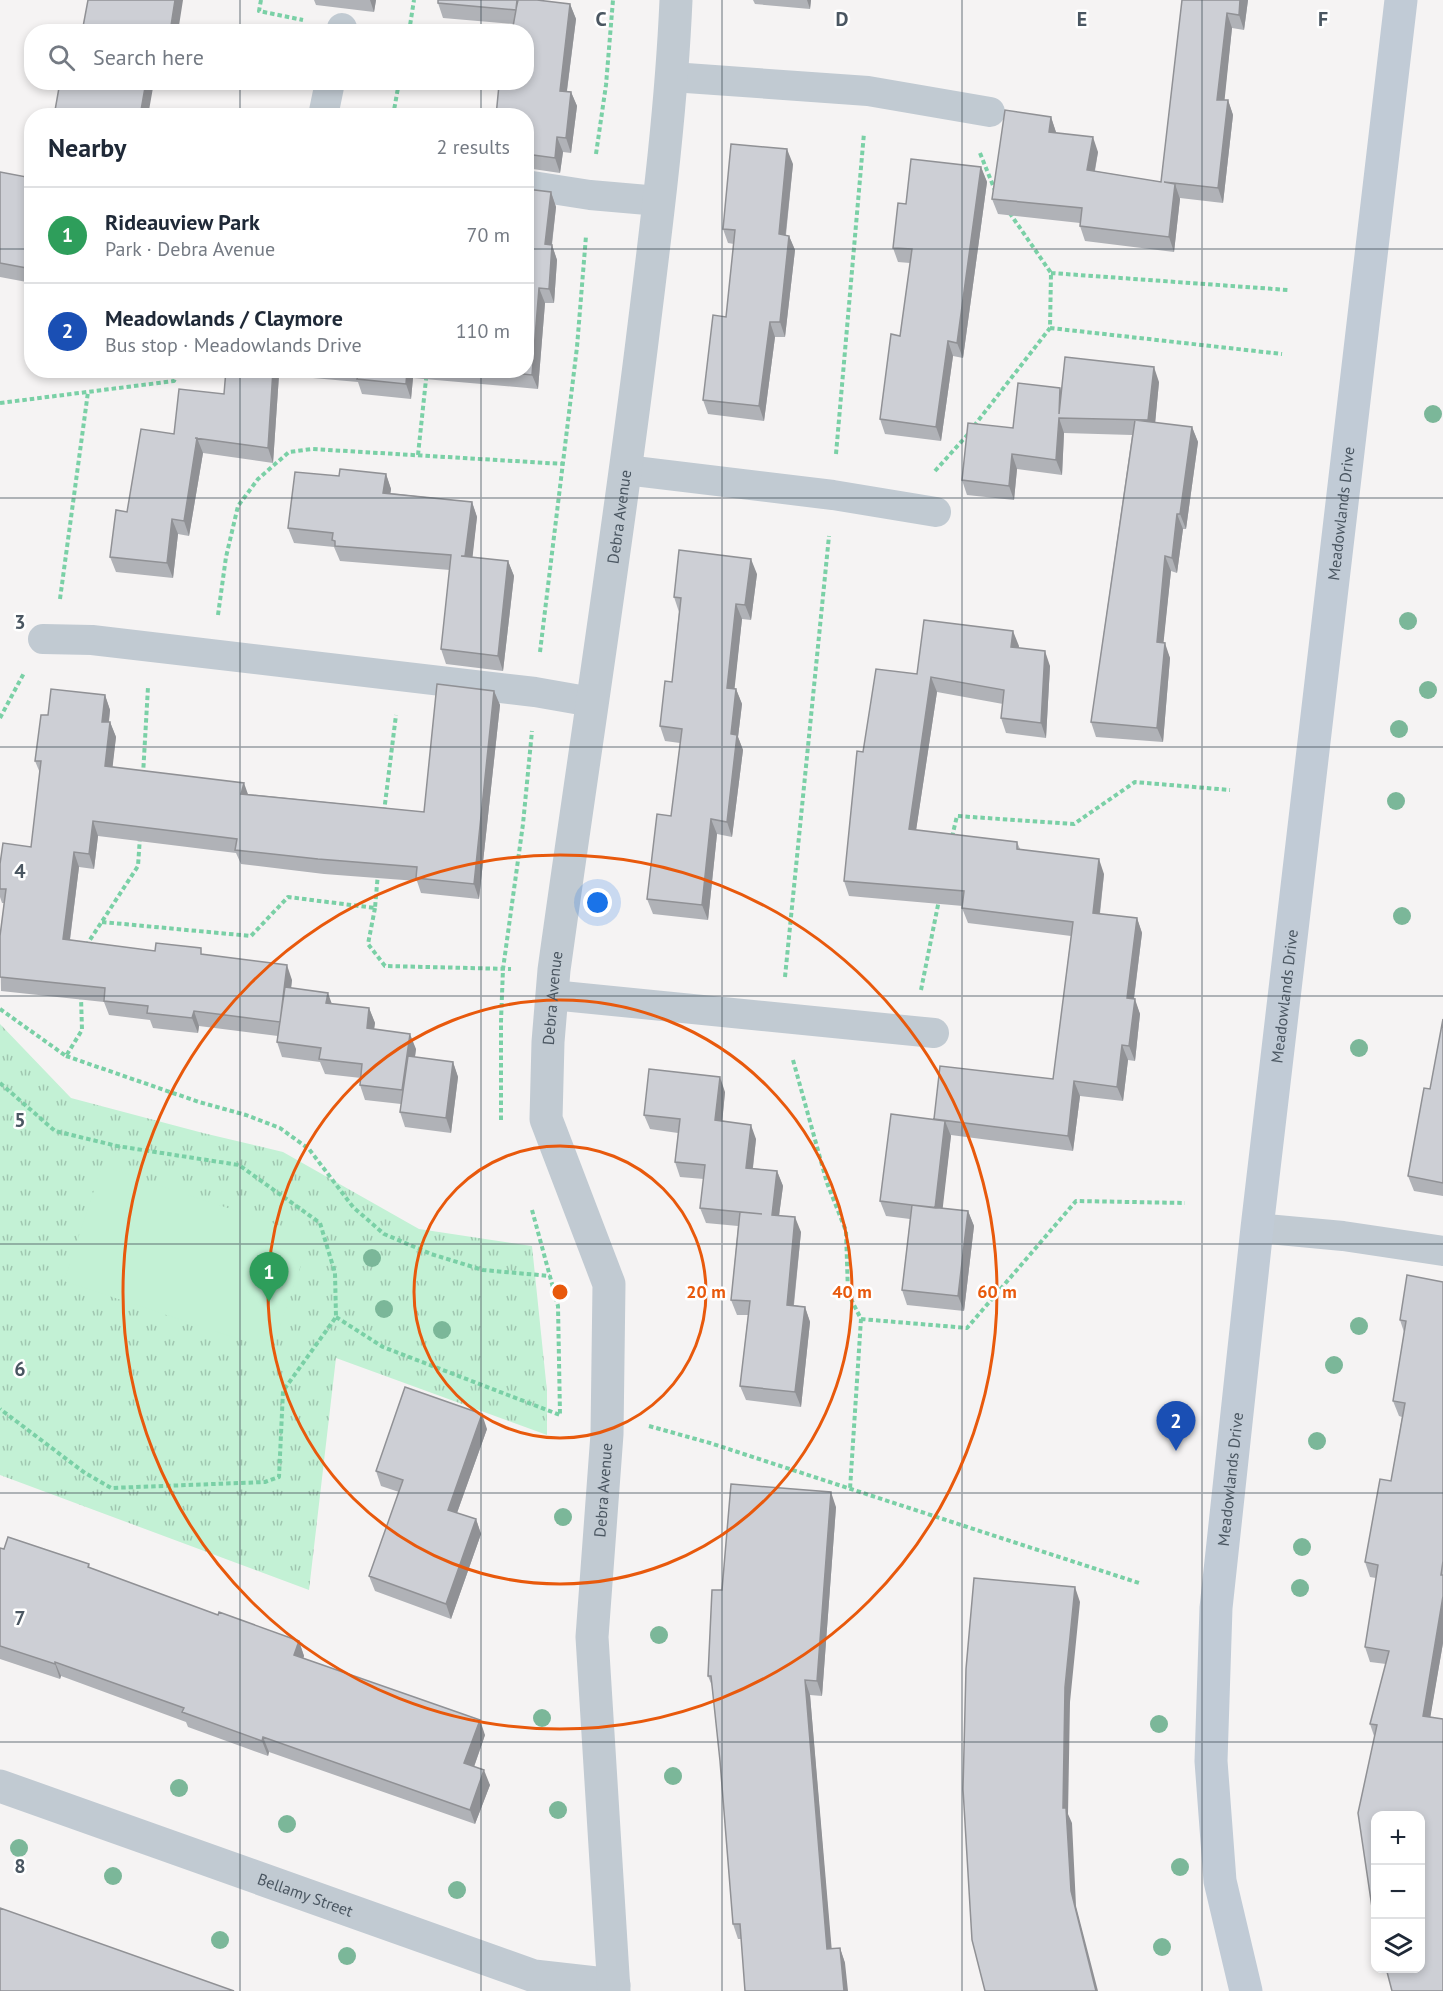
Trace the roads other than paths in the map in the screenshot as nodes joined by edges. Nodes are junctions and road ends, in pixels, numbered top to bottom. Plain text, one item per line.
1 (676, 0) edge
2 (1401, 0) edge
3 (672, 77) junction
4 (328, 90) edge
5 (325, 108) edge
6 (977, 110) road end
7 (534, 186) edge
8 (659, 201) junction
9 (626, 470) junction
10 (932, 511) road end
11 (42, 639) dead end
12 (592, 702) junction
13 (553, 983) junction
14 (923, 1032) road end
15 (1257, 1228) junction
16 (1443, 1251) edge
17 (0, 1786) edge
18 (614, 1988) edge
19 (1246, 1991) edge

1 - 3 street, Debra Avenue
2 - 15 main road, Meadowlands Drive
3 - 6 lane
3 - 8 street, Debra Avenue
4 - 5 lane
7 - 8 lane
8 - 9 street, Debra Avenue
9 - 10 lane
9 - 12 street, Debra Avenue
11 - 12 lane
12 - 13 street, Debra Avenue
13 - 14 lane
13 - 18 street, Debra Avenue
15 - 16 lane
15 - 19 main road, Meadowlands Drive
17 - 18 street, Bellamy Street

